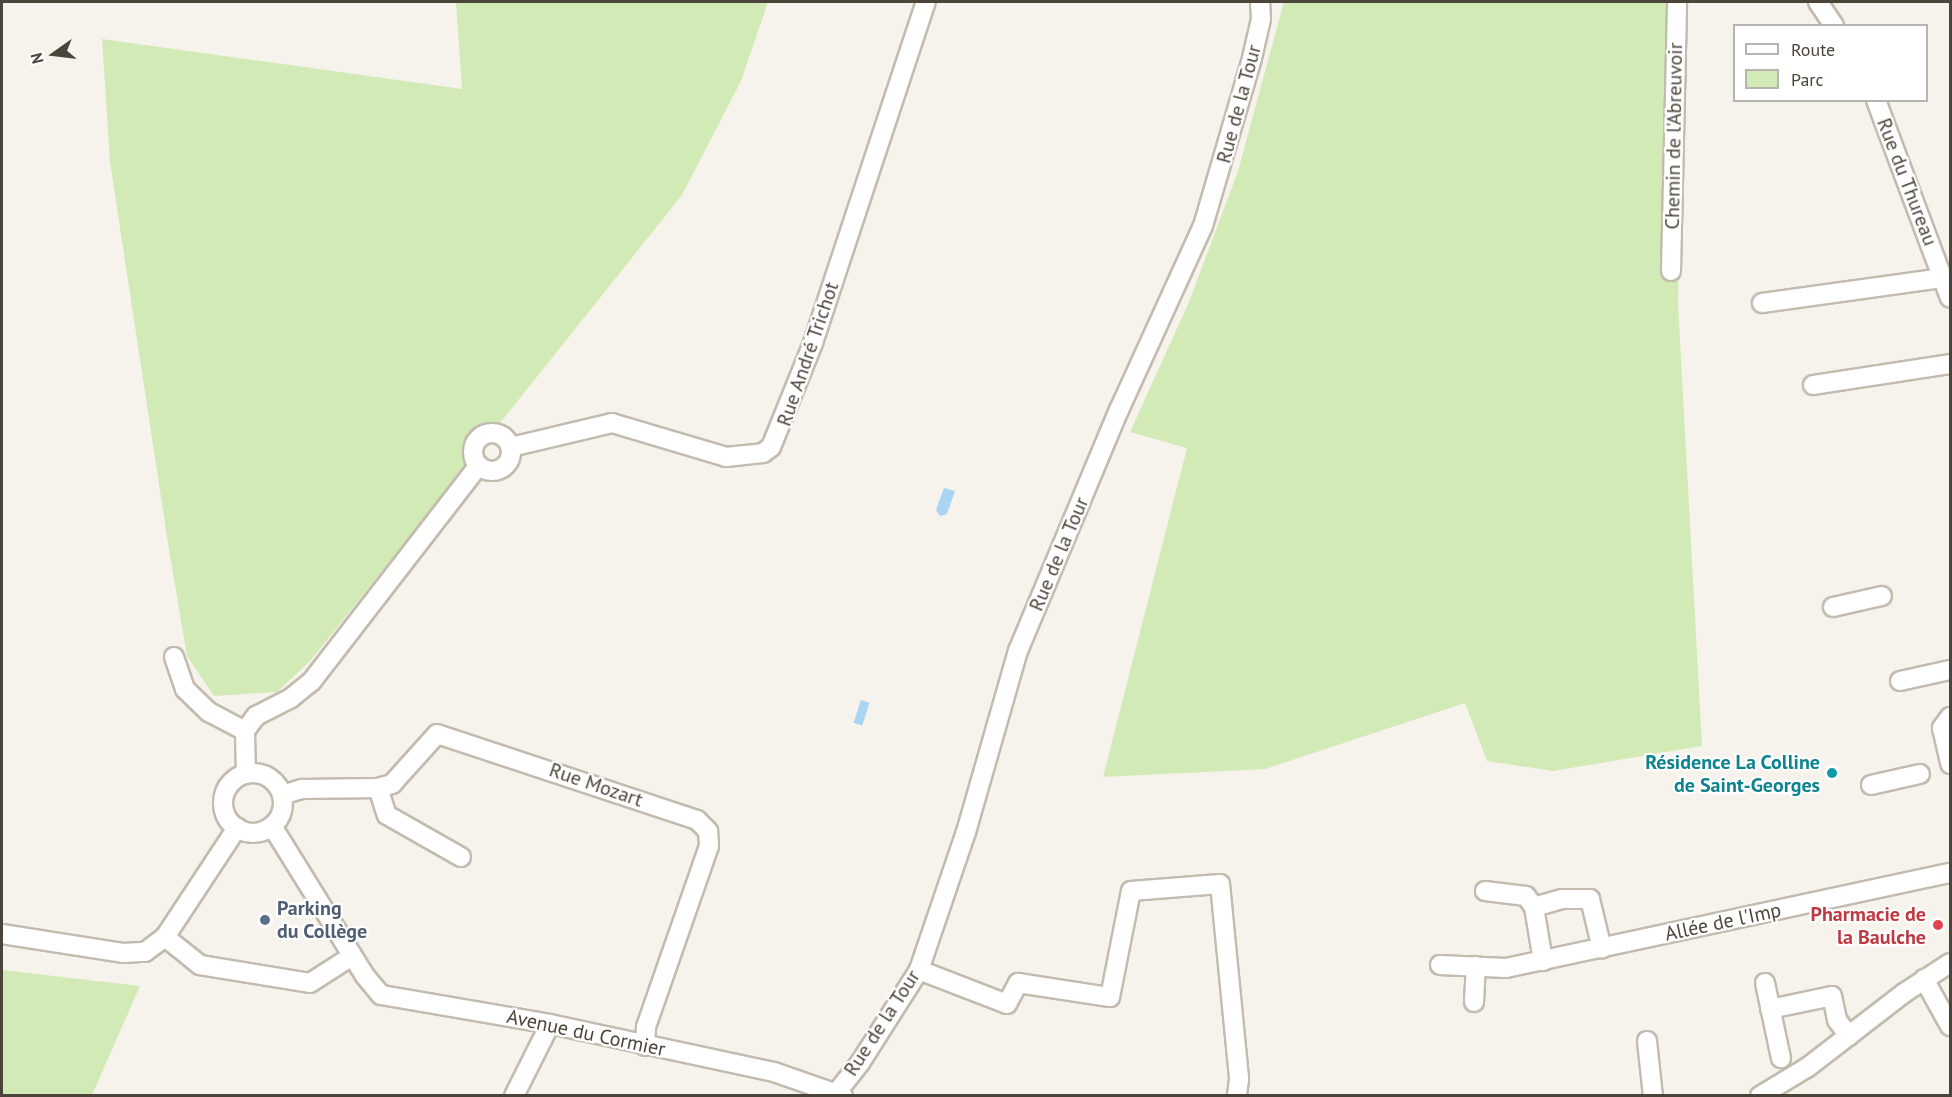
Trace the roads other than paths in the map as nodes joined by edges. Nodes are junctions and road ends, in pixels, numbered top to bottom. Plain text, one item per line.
1 (926, 2) edge
2 (1260, 2) edge
3 (1677, 2) edge
4 (1818, 2) edge
5 (1833, 24) edge
6 (1877, 102) edge
7 (1671, 270) dead end
8 (1943, 278) junction
9 (1950, 298) edge
10 (1762, 303) dead end
11 (1950, 364) edge
12 (1813, 385) dead end
13 (511, 447) junction
14 (478, 466) junction
15 (1882, 596) dead end
16 (1833, 607) dead end
17 (174, 657) dead end
18 (1950, 670) edge
19 (1900, 681) dead end
20 (1950, 717) edge
21 (245, 731) junction
22 (1950, 764) edge
23 (246, 774) junction
24 (1920, 774) dead end
25 (1871, 785) dead end
26 (378, 788) junction
27 (282, 795) junction
28 (272, 826) junction
29 (237, 828) junction
30 (461, 857) dead end
31 (1950, 873) edge
32 (1485, 891) dead end
33 (1534, 907) junction
34 (2, 934) edge
35 (165, 937) junction
36 (1602, 948) junction
37 (352, 956) junction
38 (1543, 961) junction
39 (1950, 963) edge
40 (1440, 965) dead end
41 (1476, 966) junction
42 (918, 970) junction
43 (1924, 979) junction
44 (1765, 983) dead end
45 (1474, 1002) dead end
46 (1770, 1009) junction
47 (550, 1024) junction
48 (1950, 1026) edge
49 (1849, 1036) junction
50 (1647, 1041) dead end
51 (645, 1046) junction
52 (1781, 1058) dead end
53 (513, 1095) edge
54 (838, 1095) edge
55 (1237, 1095) edge
56 (1653, 1095) edge
57 (1760, 1095) edge

1 - 13 street, Rue André Trichot
2 - 42 street, Rue de la Tour
3 - 7 street, Chemin de l'Abreuvoir
4 - 5 street
6 - 8 street, Rue du Thureau
8 - 9 street, Rue du Thureau
8 - 10 street
11 - 12 street
13 - 14 street
13 - 14 street
14 - 21 street
15 - 16 street
17 - 21 street
18 - 19 street
20 - 22 street
21 - 23 street
23 - 27 street
23 - 29 street
24 - 25 street
26 - 27 street
26 - 30 street
26 - 51 street, Rue Mozart
27 - 28 street
28 - 29 street
28 - 37 street, Avenue du Cormier
29 - 35 street
31 - 36 street, Allée de l'Imp
32 - 33 street
33 - 36 street
33 - 38 street
34 - 35 street
35 - 37 street
36 - 38 street, Allée de l'Imp
37 - 47 street, Avenue du Cormier
38 - 41 street, Allée de l'Imp
39 - 43 street
40 - 41 street, Allée de l'Imp
41 - 45 street
42 - 54 street, Rue de la Tour
42 - 55 street
43 - 48 street
43 - 49 street
44 - 46 street
46 - 49 street
46 - 52 street
47 - 51 street, Avenue du Cormier
47 - 53 street
49 - 57 street
50 - 56 street
51 - 54 street, Avenue du Cormier

